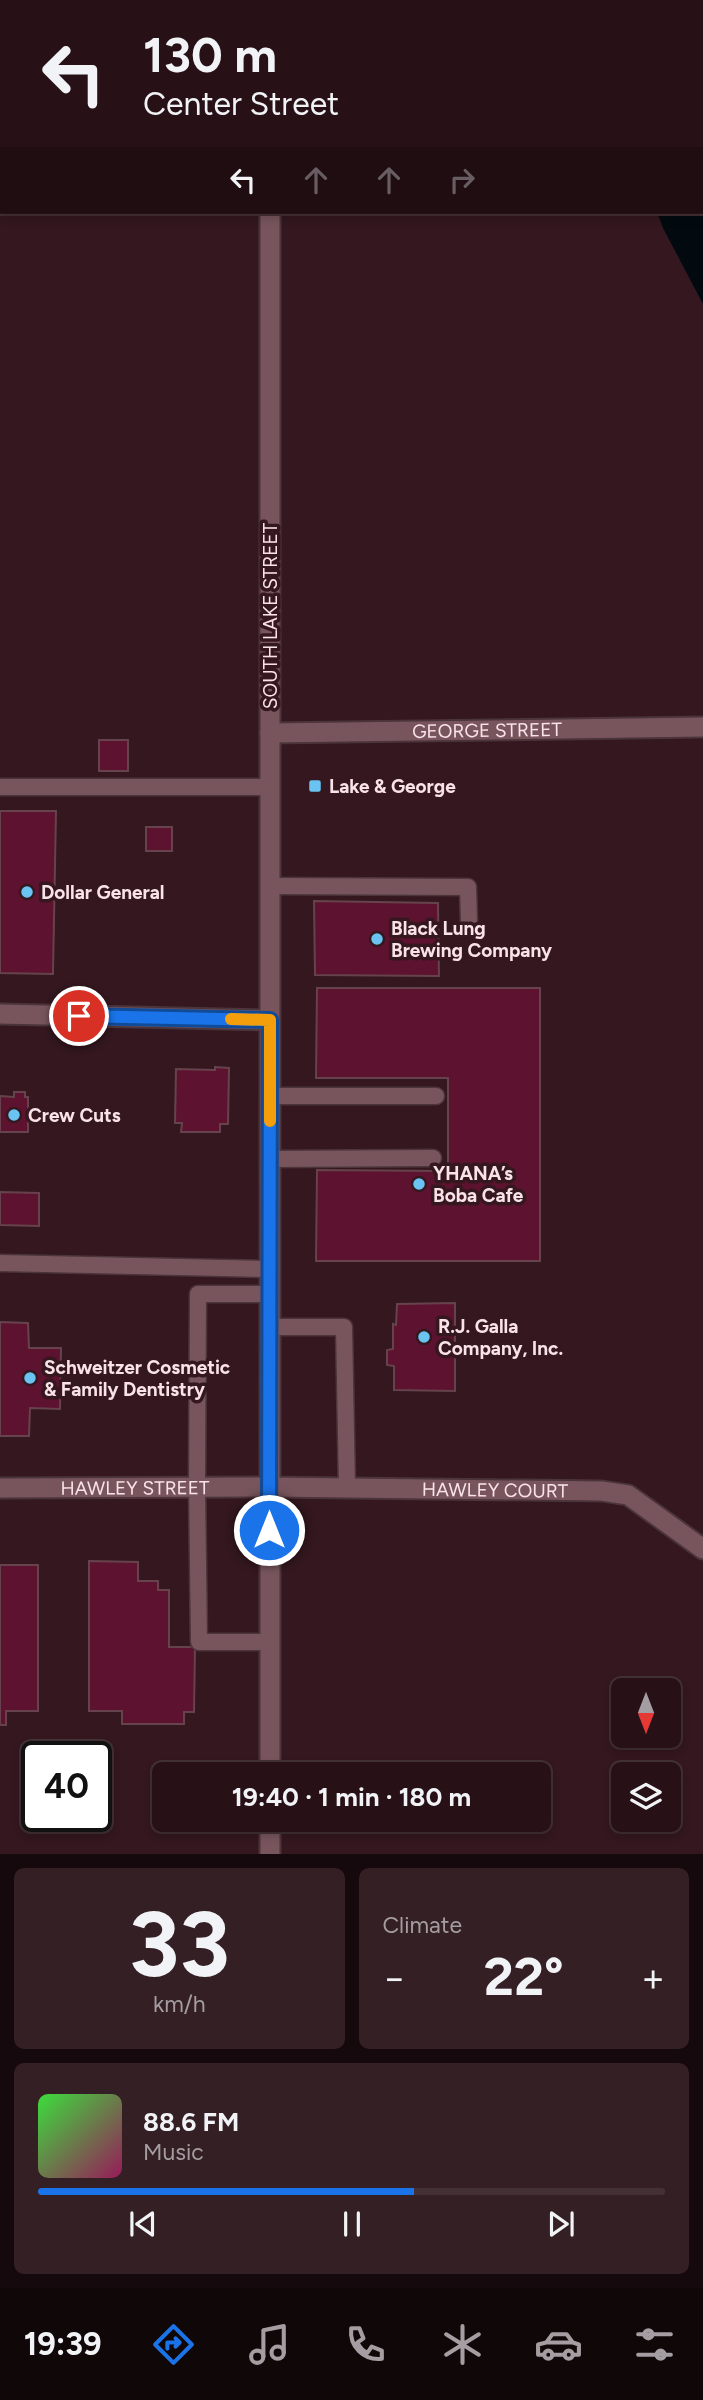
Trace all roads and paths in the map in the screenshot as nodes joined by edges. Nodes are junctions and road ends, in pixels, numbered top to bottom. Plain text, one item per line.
1 (270, 214) edge
2 (703, 727) edge
3 (270, 733) junction
4 (0, 787) edge
5 (270, 787) junction
6 (270, 886) junction
7 (469, 922) dead end
8 (0, 1014) edge
9 (270, 1020) junction
10 (270, 1096) junction
11 (436, 1096) dead end
12 (433, 1158) dead end
13 (270, 1159) junction
14 (0, 1264) edge
15 (270, 1269) junction
16 (270, 1294) junction
17 (269, 1327) junction
18 (197, 1487) junction
19 (269, 1487) junction
20 (0, 1488) edge
21 (347, 1488) junction
22 (703, 1549) edge
23 (270, 1642) junction
24 (270, 1762) edge
25 (270, 1832) edge
26 (270, 1854) edge

1 - 3 street, SOUTH LAKE STREET
2 - 3 street, GEORGE STREET
3 - 5 street, SOUTH LAKE STREET
4 - 5 lane
5 - 6 street, SOUTH LAKE STREET
6 - 7 lane
6 - 9 street, SOUTH LAKE STREET
8 - 9 street
9 - 10 street, SOUTH LAKE STREET
10 - 11 lane
10 - 13 street, SOUTH LAKE STREET
12 - 13 lane
13 - 15 street, SOUTH LAKE STREET
14 - 15 lane
15 - 16 street, SOUTH LAKE STREET
16 - 17 street, SOUTH LAKE STREET
16 - 18 lane
17 - 19 street, SOUTH LAKE STREET
17 - 21 lane
18 - 19 street, HAWLEY STREET
18 - 20 street, HAWLEY STREET
18 - 23 lane
19 - 21 street, HAWLEY COURT
19 - 23 street, SOUTH LAKE STREET
21 - 22 street, HAWLEY COURT
23 - 24 street, SOUTH LAKE STREET
25 - 26 street

